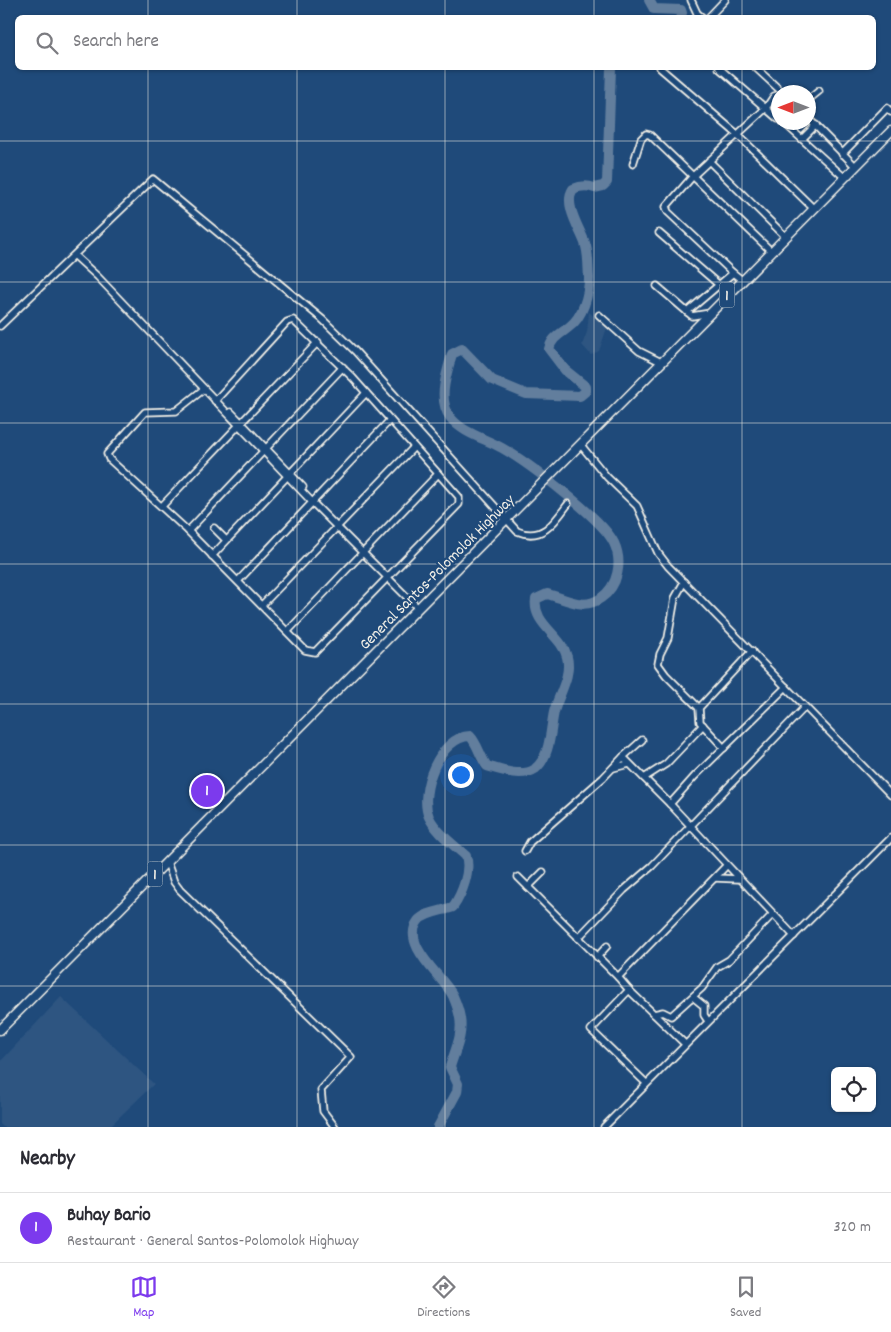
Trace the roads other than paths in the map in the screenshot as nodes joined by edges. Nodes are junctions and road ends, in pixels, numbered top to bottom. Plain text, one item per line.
1 (691, 0) edge
2 (725, 0) edge
3 (699, 15) edge
4 (711, 15) edge
5 (662, 70) edge
6 (721, 70) edge
7 (758, 70) edge
8 (774, 85) edge
9 (771, 100) edge
10 (766, 108) junction
11 (891, 112) edge
12 (771, 113) edge
13 (816, 126) edge
14 (792, 130) edge
15 (812, 130) edge
16 (891, 131) edge
17 (737, 134) junction
18 (802, 139) junction
19 (842, 154) junction
20 (709, 161) junction
21 (632, 164) dead end
22 (856, 167) junction
23 (693, 176) junction
24 (845, 178) junction
25 (814, 209) junction
26 (659, 233) dead end
27 (786, 237) junction
28 (771, 252) junction
29 (75, 256) junction
30 (733, 273) junction
31 (742, 280) junction
32 (718, 284) junction
33 (657, 286) dead end
34 (688, 312) junction
35 (710, 313) junction
36 (599, 315) dead end
37 (0, 326) edge
38 (318, 342) junction
39 (661, 362) junction
40 (343, 367) junction
41 (189, 372) junction
42 (204, 389) junction
43 (366, 393) junction
44 (216, 400) junction
45 (390, 420) junction
46 (240, 424) junction
47 (580, 444) junction
48 (414, 447) junction
49 (265, 450) junction
50 (289, 474) junction
51 (438, 474) junction
52 (313, 501) junction
53 (568, 504) dead end
54 (162, 506) junction
55 (505, 520) junction
56 (338, 526) junction
57 (214, 528) dead end
58 (188, 531) junction
59 (226, 540) junction
60 (363, 552) junction
61 (212, 556) junction
62 (390, 580) junction
63 (238, 581) junction
64 (684, 582) junction
65 (262, 605) junction
66 (418, 608) junction
67 (288, 631) junction
68 (752, 651) junction
69 (786, 686) junction
70 (805, 706) junction
71 (699, 708) junction
72 (702, 726) junction
73 (642, 740) dead end
74 (724, 748) junction
75 (623, 757) junction
76 (629, 764) junction
77 (613, 768) junction
78 (644, 778) junction
79 (891, 795) edge
80 (670, 804) junction
81 (689, 825) junction
82 (891, 838) edge
83 (525, 851) dead end
84 (167, 862) junction
85 (726, 866) junction
86 (543, 872) dead end
87 (518, 878) dead end
88 (715, 878) junction
89 (738, 879) junction
90 (528, 887) junction
91 (772, 914) junction
92 (794, 936) junction
93 (578, 938) junction
94 (607, 946) dead end
95 (597, 957) junction
96 (618, 977) junction
97 (629, 990) junction
98 (693, 997) junction
99 (654, 1014) junction
100 (708, 1021) junction
101 (0, 1030) edge
102 (685, 1044) junction
103 (646, 1083) junction
104 (335, 1126) edge
105 (604, 1127) edge

1 - 3 street
2 - 4 street
5 - 17 street
6 - 10 street
7 - 8 street
9 - 10 street
10 - 12 street
10 - 17 street
11 - 19 street
13 - 19 street
14 - 18 street
15 - 18 street
16 - 22 highway, General Santos-Polomolok Highway / 1
17 - 20 street
17 - 25 street
18 - 24 street
19 - 22 street
20 - 23 street
20 - 27 street
21 - 23 street
22 - 24 highway, General Santos-Polomolok Highway / 1
23 - 28 street
23 - 30 street
24 - 25 highway, General Santos-Polomolok Highway / 1
25 - 27 highway, General Santos-Polomolok Highway / 1
26 - 32 street
27 - 28 highway, General Santos-Polomolok Highway / 1
28 - 31 highway, General Santos-Polomolok Highway / 1
29 - 37 street
29 - 41 street
29 - 55 street
30 - 31 street
30 - 32 street
31 - 35 highway, General Santos-Polomolok Highway / 1
32 - 34 street
33 - 34 street
34 - 35 street
35 - 39 highway, General Santos-Polomolok Highway / 1
36 - 39 street
38 - 40 street
38 - 44 street
38 - 46 street
39 - 47 highway, General Santos-Polomolok Highway / 1
40 - 43 street
40 - 49 street
41 - 42 street
41 - 44 street
42 - 44 street
42 - 54 street
43 - 45 street
43 - 50 street
44 - 46 street
45 - 48 street
45 - 52 street
46 - 49 street
46 - 54 street
47 - 55 highway, General Santos-Polomolok Highway / 1
47 - 64 street
48 - 51 street
48 - 56 street
49 - 50 street
49 - 58 street
50 - 52 street
50 - 59 street
51 - 60 street
51 - 62 street
52 - 56 street
52 - 63 street
53 - 55 street
54 - 58 street
55 - 66 highway, General Santos-Polomolok Highway / 1
56 - 60 street
56 - 65 street
57 - 59 street
58 - 61 street
59 - 61 street
60 - 62 street
60 - 67 street
61 - 63 street
62 - 66 street
62 - 67 street
63 - 65 street
64 - 68 street
64 - 71 street
65 - 67 street
66 - 84 highway, General Santos-Polomolok Highway / 1
68 - 69 street
68 - 71 street
69 - 70 street
69 - 74 street
70 - 79 street
70 - 81 street
71 - 72 street
72 - 74 street
72 - 78 street
73 - 75 street
74 - 80 street
75 - 76 street
75 - 77 street
76 - 77 street
76 - 78 street
77 - 83 street
78 - 80 street
80 - 81 street
81 - 85 street
81 - 93 street
82 - 92 street
84 - 101 highway, General Santos-Polomolok Highway / 1
84 - 104 street
85 - 88 street
85 - 89 street
86 - 90 street
87 - 90 street
88 - 89 street
88 - 96 street
89 - 91 street
90 - 93 street
91 - 92 street
91 - 98 street
92 - 100 street
93 - 95 street
94 - 95 street
95 - 96 street
96 - 97 street
97 - 99 street
97 - 103 street
98 - 99 street
98 - 100 street
99 - 102 street
100 - 102 street
102 - 103 street
103 - 105 street

